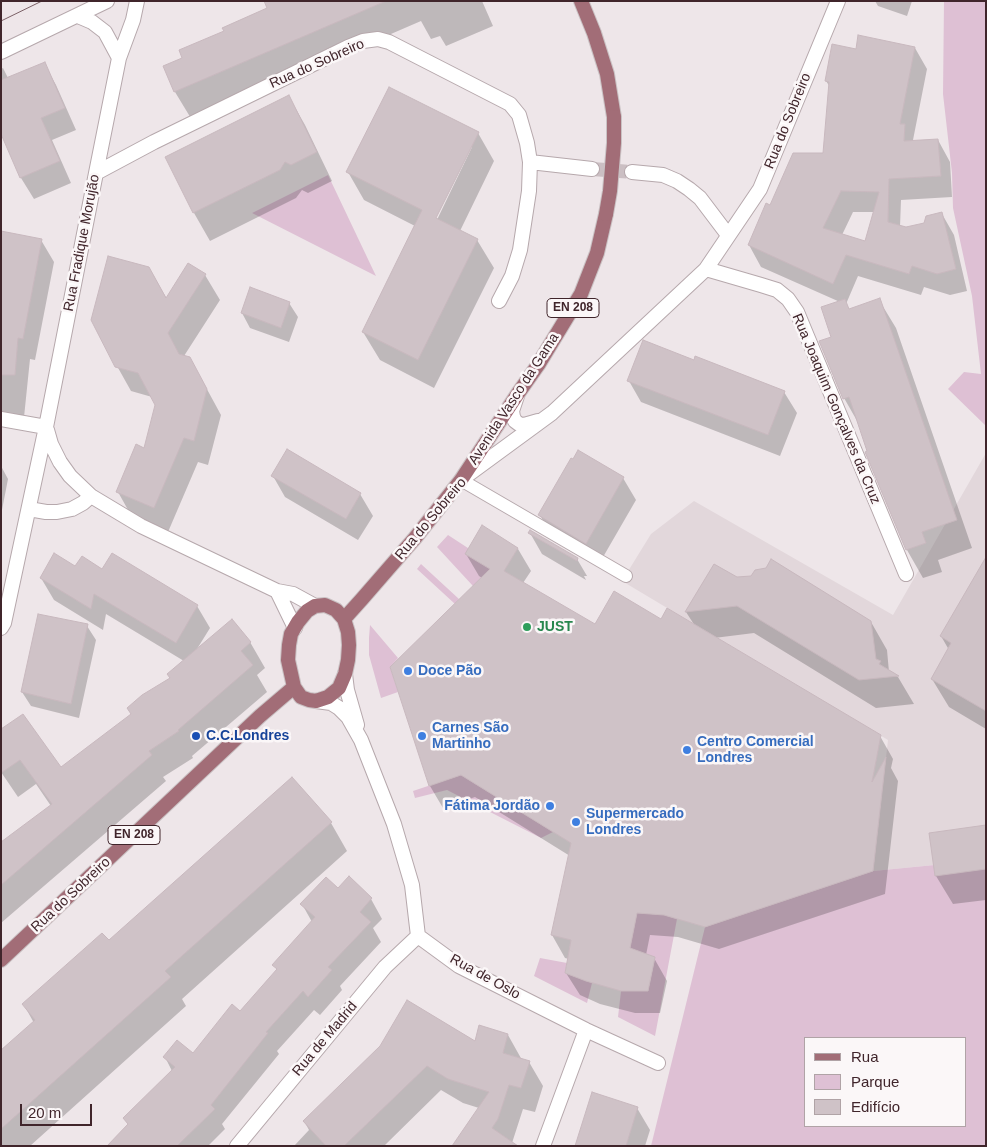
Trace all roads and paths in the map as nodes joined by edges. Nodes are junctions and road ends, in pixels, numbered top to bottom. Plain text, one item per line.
1 (108, 1) edge
2 (137, 1) edge
3 (581, 1) edge
4 (838, 1) edge
5 (78, 16) junction
6 (1, 52) edge
7 (119, 58) junction
8 (530, 162) junction
9 (592, 169) tunnel mouth
10 (632, 172) tunnel mouth
11 (96, 173) junction
12 (728, 235) junction
13 (706, 269) junction
14 (499, 301) dead end
15 (519, 392) junction
16 (552, 413) junction
17 (1, 419) edge
18 (46, 427) junction
19 (461, 480) junction
20 (90, 496) junction
21 (29, 509) junction
22 (906, 574) dead end
23 (626, 576) dead end
24 (277, 591) junction
25 (315, 606) junction
26 (344, 618) junction
27 (1, 628) edge
28 (295, 628) junction
29 (345, 674) junction
30 (294, 687) junction
31 (316, 701) junction
32 (361, 740) junction
33 (418, 936) junction
34 (1, 960) edge
35 (586, 1030) junction
36 (658, 1063) dead end
37 (236, 1146) edge
38 (542, 1146) edge

1 - 5 street
2 - 7 street, Rua Fradique Morujão
3 - 15 main road, Avenida Vasco da Gama / EN 208, bridge
4 - 12 street, Rua do Sobreiro
5 - 6 street
5 - 7 street
7 - 11 street, Rua Fradique Morujão
8 - 9 street
8 - 11 street, Rua do Sobreiro
8 - 14 street, Rua do Sobreiro
10 - 12 street
11 - 18 street, Rua Fradique Morujão
12 - 13 street, Rua do Sobreiro
13 - 16 street, Rua do Sobreiro
13 - 22 street, Rua Joaquim Gonçalves da Cruz
15 - 16 street, Rua do Sobreiro
15 - 19 main road, Avenida Vasco da Gama / EN 208
16 - 19 street, Rua do Sobreiro
17 - 18 street
18 - 20 street
18 - 21 street, Rua Fradique Morujão
19 - 23 lane
19 - 26 main road, Rua do Sobreiro / EN 208
20 - 21 street
20 - 24 street
21 - 27 street, Rua Fradique Morujão
24 - 25 street
24 - 28 street
25 - 26 main road
25 - 28 main road
26 - 29 main road
28 - 30 main road
29 - 31 main road
29 - 32 street
30 - 31 main road
30 - 34 main road, Rua do Sobreiro / EN 208
31 - 32 street
32 - 33 street
33 - 35 street, Rua de Oslo
33 - 37 street, Rua de Madrid
35 - 36 street, Rua de Oslo
35 - 38 street

